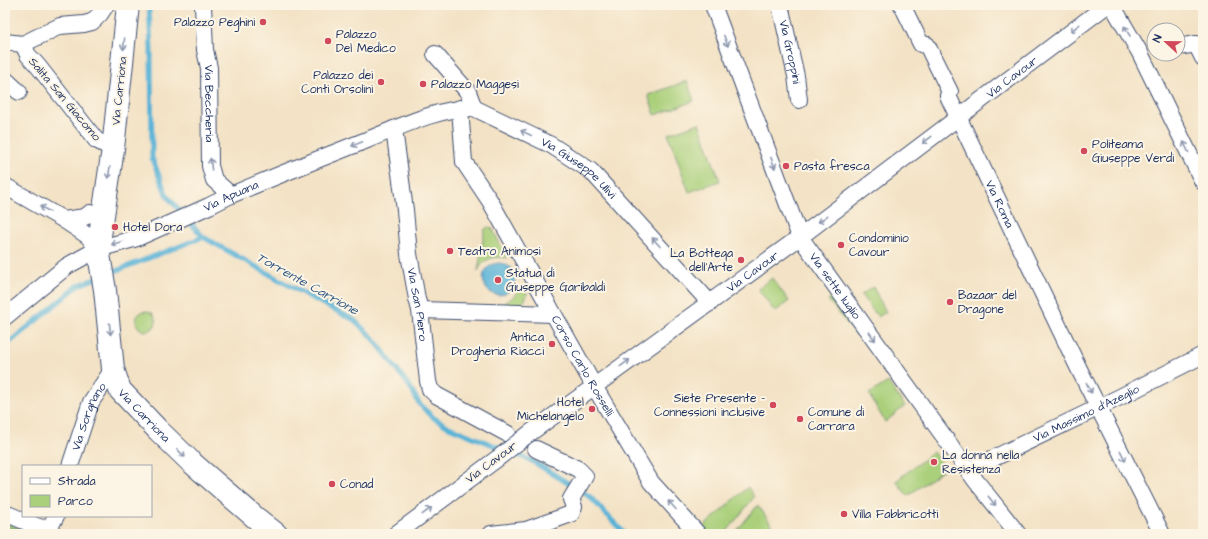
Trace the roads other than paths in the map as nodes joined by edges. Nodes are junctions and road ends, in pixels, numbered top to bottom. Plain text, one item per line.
1 (106, 5) edge
2 (128, 5) edge
3 (203, 5) edge
4 (713, 5) edge
5 (780, 5) edge
6 (902, 5) edge
7 (1107, 5) edge
8 (1112, 5) edge
9 (5, 42) edge
10 (23, 44) junction
11 (1186, 46) edge
12 (1146, 51) edge
13 (435, 54) dead end
14 (1203, 58) edge
15 (1152, 62) edge
16 (5, 79) edge
17 (19, 92) dead end
18 (799, 100) dead end
19 (467, 108) junction
20 (958, 117) junction
21 (394, 129) junction
22 (113, 149) junction
23 (1199, 164) edge
24 (1203, 182) edge
25 (5, 186) edge
26 (231, 195) junction
27 (97, 207) junction
28 (64, 220) junction
29 (800, 237) junction
30 (99, 255) junction
31 (710, 303) junction
32 (420, 310) junction
33 (553, 314) junction
34 (5, 317) edge
35 (1203, 355) edge
36 (113, 370) junction
37 (594, 386) junction
38 (1099, 407) junction
39 (508, 434) dead end
40 (536, 449) dead end
41 (70, 465) edge
42 (969, 470) junction
43 (5, 512) edge
44 (55, 517) edge
45 (276, 534) edge
46 (396, 534) edge
47 (491, 534) edge
48 (698, 534) edge
49 (1018, 534) edge
50 (1162, 534) edge

1 - 10 street
2 -> 22 main road, Via Carriona
26 -> 3 street, Via Beccheria
4 -> 29 street, Via sette luglio
5 - 18 street, Via Groppini
6 - 20 street, Via Roma
7 -> 20 street, Via Cavour
12 -> 8 street
9 - 10 street
10 - 22 street, Salita San Giacomo
11 - 14 street
13 - 19 street
23 -> 15 street
16 - 17 street
19 - 21 street, Via Apuana
31 -> 19 street, Via Giuseppe Ulivi
19 - 33 street, Corso Carlo Rosselli
20 -> 29 street, Via Cavour
20 -> 38 street, Via Roma
21 -> 26 street, Via Apuana
21 - 32 street, Via San Piero
22 -> 27 main road, Via Carriona
23 - 24 street
28 -> 25 street
26 -> 30 street, Via Apuana
27 - 28 street
27 - 30 main road, Via Carriona
28 - 30 street
29 - 31 street, Via Cavour
29 -> 42 street, Via sette luglio
30 - 34 street, Via Apuana
30 -> 36 main road, Via Carriona
37 -> 31 street, Via Cavour
32 - 33 street
32 - 39 street, Via San Piero
33 - 37 street, Corso Carlo Rosselli
35 - 38 street, Via Massimo d'Azeglio
36 - 41 street, Via Sorgnano
36 -> 45 main road, Via Carriona
46 -> 37 street, Via Cavour, bridge
48 -> 37 street, Corso Carlo Rosselli
38 - 42 street, Via Massimo d'Azeglio
38 -> 50 street, Via Roma
40 - 47 street
42 -> 49 street, Via sette luglio
43 - 44 street

